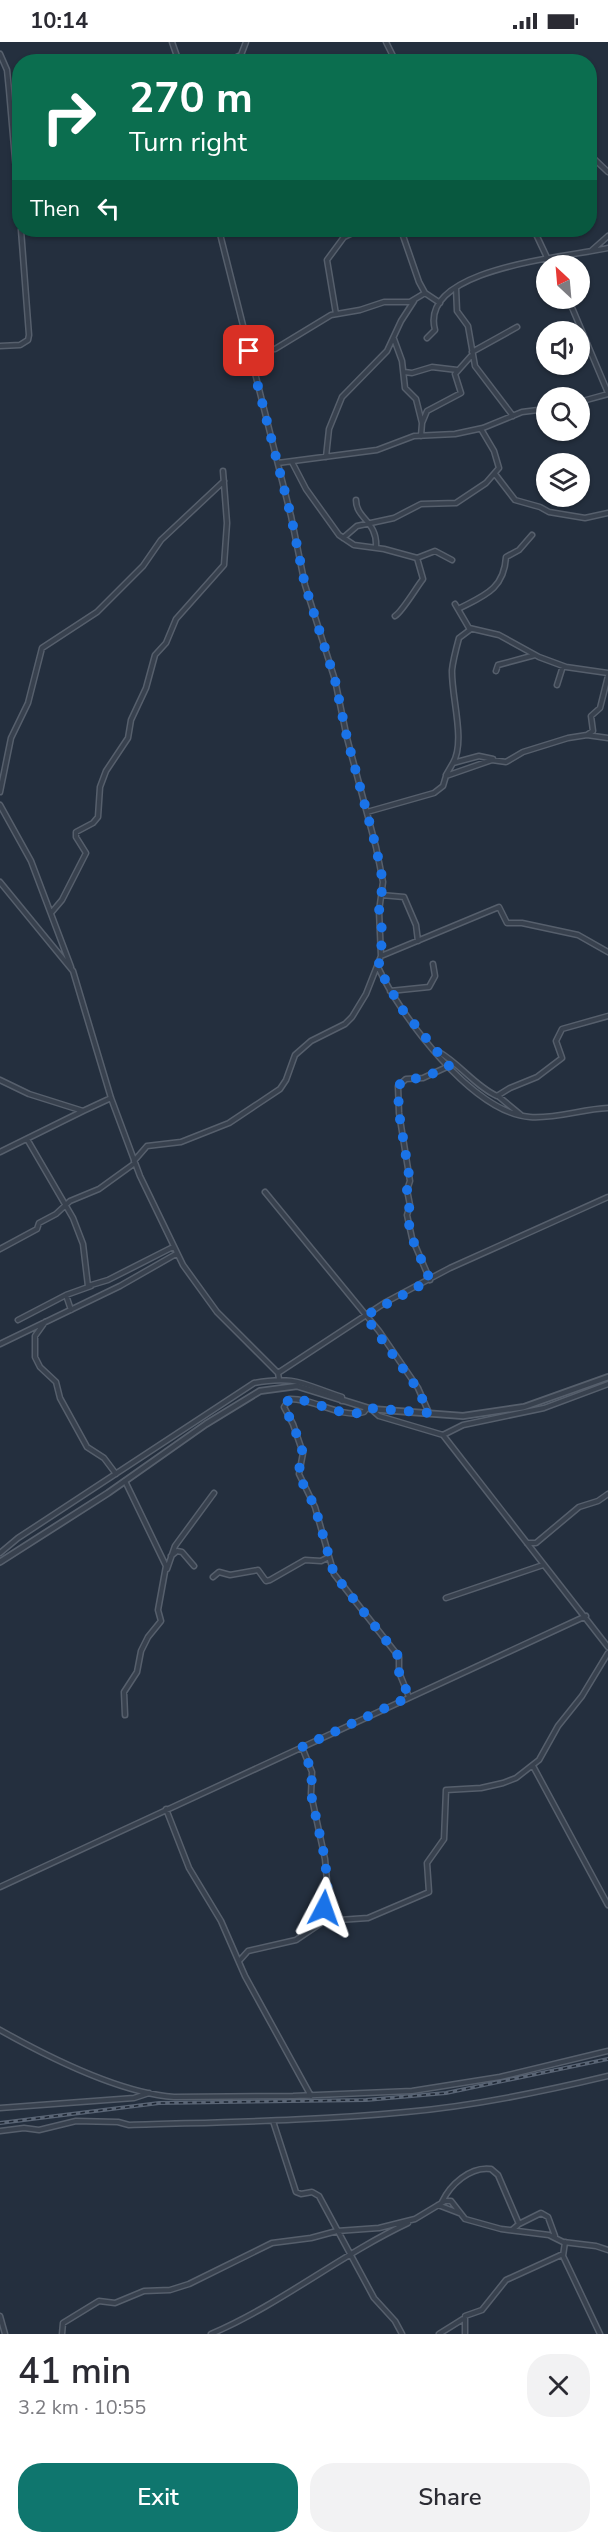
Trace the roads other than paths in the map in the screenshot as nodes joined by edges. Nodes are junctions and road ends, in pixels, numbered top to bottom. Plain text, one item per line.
1 (0, 54) edge
2 (12, 124) edge
3 (608, 236) edge
4 (22, 237) edge
5 (221, 237) edge
6 (344, 237) edge
7 (403, 237) edge
8 (537, 237) edge
9 (608, 248) edge
10 (591, 252) junction
11 (546, 255) edge
12 (575, 255) edge
13 (536, 263) edge
14 (456, 287) junction
15 (425, 293) junction
16 (414, 300) junction
17 (440, 303) junction
18 (573, 309) edge
19 (336, 314) junction
20 (517, 327) dead end
21 (393, 338) junction
22 (427, 339) dead end
23 (0, 346) edge
24 (249, 351) junction
25 (471, 354) junction
26 (457, 370) junction
27 (404, 372) junction
28 (608, 393) edge
29 (590, 399) edge
30 (536, 411) edge
31 (513, 416) junction
32 (422, 423) junction
33 (481, 429) junction
34 (421, 436) junction
35 (326, 457) junction
36 (292, 462) junction
37 (278, 463) junction
38 (223, 471) dead end
39 (495, 474) junction
40 (224, 481) junction
41 (356, 501) dead end
42 (608, 513) edge
43 (369, 522) junction
44 (532, 535) dead end
45 (344, 538) junction
46 (376, 548) junction
47 (417, 558) junction
48 (452, 560) dead end
49 (395, 616) dead end
50 (472, 629) junction
51 (535, 655) junction
52 (562, 666) junction
53 (496, 671) dead end
54 (608, 675) edge
55 (557, 685) dead end
56 (586, 735) junction
57 (608, 738) edge
58 (496, 760) junction
59 (453, 763) junction
60 (6, 770) junction
61 (0, 774) edge
62 (446, 776) junction
63 (0, 792) edge
64 (0, 805) edge
65 (367, 812) junction
66 (0, 882) edge
67 (381, 895) junction
68 (51, 913) junction
69 (418, 941) junction
70 (608, 952) edge
71 (381, 956) junction
72 (433, 964) dead end
73 (378, 967) junction
74 (71, 968) junction
75 (390, 991) junction
76 (608, 1016) edge
77 (436, 1051) junction
78 (449, 1066) junction
79 (0, 1080) edge
80 (498, 1096) junction
81 (111, 1098) junction
82 (608, 1108) edge
83 (83, 1111) junction
84 (522, 1116) junction
85 (27, 1138) junction
86 (0, 1152) edge
87 (135, 1162) junction
88 (265, 1192) dead end
89 (608, 1197) edge
90 (66, 1205) junction
91 (173, 1246) junction
92 (0, 1249) edge
93 (177, 1254) junction
94 (430, 1280) junction
95 (92, 1286) junction
96 (66, 1295) junction
97 (71, 1310) junction
98 (365, 1316) junction
99 (18, 1320) dead end
100 (46, 1321) junction
101 (0, 1344) edge
102 (278, 1373) junction
103 (608, 1377) edge
104 (279, 1379) junction
105 (608, 1384) edge
106 (342, 1401) junction
107 (369, 1408) junction
108 (429, 1413) junction
109 (457, 1416) junction
110 (455, 1428) junction
111 (443, 1435) junction
112 (116, 1474) junction
113 (125, 1481) junction
114 (214, 1494) dead end
115 (608, 1494) edge
116 (526, 1543) junction
117 (0, 1553) edge
118 (170, 1557) junction
119 (329, 1557) junction
120 (162, 1558) junction
121 (0, 1562) edge
122 (543, 1564) junction
123 (194, 1566) dead end
124 (167, 1570) junction
125 (213, 1577) dead end
126 (446, 1599) dead end
127 (586, 1616) junction
128 (608, 1647) edge
129 (608, 1653) edge
130 (409, 1697) junction
131 (126, 1715) dead end
132 (302, 1747) junction
133 (533, 1765) junction
134 (166, 1809) junction
135 (0, 1887) edge
136 (608, 1905) edge
137 (320, 1924) junction
138 (240, 1960) junction
139 (0, 2030) edge
140 (608, 2051) edge
141 (608, 2076) edge
142 (150, 2092) junction
143 (311, 2096) junction
144 (0, 2108) edge
145 (273, 2121) junction
146 (0, 2131) edge
147 (440, 2204) junction
148 (459, 2213) junction
149 (415, 2219) junction
150 (519, 2224) junction
151 (511, 2230) junction
152 (337, 2231) junction
153 (555, 2237) junction
154 (565, 2242) junction
155 (608, 2250) edge
156 (563, 2254) junction
157 (350, 2257) junction
158 (0, 2316) edge
159 (463, 2319) junction
160 (5, 2334) edge
161 (62, 2334) edge
162 (211, 2334) edge
163 (402, 2334) edge
164 (439, 2334) edge
165 (465, 2334) edge
166 (600, 2334) edge

1 - 2 street
3 - 10 street
4 - 23 street
5 - 24 street
6 - 19 street
7 - 15 street
8 - 11 street
9 - 10 street
10 - 12 street
13 - 14 street
14 - 17 street
14 - 25 street
15 - 16 street
15 - 17 street
16 - 19 street
16 - 21 street
17 - 22 street
18 - 28 street
19 - 24 street
20 - 25 street
21 - 27 street
21 - 35 street
24 - 37 street
25 - 26 street
25 - 31 street
26 - 27 street
26 - 32 street
27 - 32 street
28 - 29 street
30 - 31 street
31 - 33 street
32 - 34 street
33 - 34 street
33 - 39 street
34 - 35 street
35 - 36 street
36 - 37 street
36 - 45 street
37 - 65 street
38 - 40 street
39 - 42 street
39 - 43 street
40 - 60 street
40 - 68 street
41 - 43 street
43 - 45 street
43 - 46 street
44 - 50 street
45 - 46 street
46 - 47 street
47 - 48 street
47 - 49 street
50 - 51 street
50 - 59 street
51 - 52 street
51 - 53 street
52 - 54 street
52 - 55 street
54 - 56 street
56 - 57 street
56 - 58 street
58 - 59 street
58 - 62 street
59 - 62 street
60 - 61 street
60 - 63 street
62 - 65 street
64 - 68 street
65 - 67 street
66 - 74 street
67 - 69 street
67 - 71 street
68 - 74 street
69 - 70 street
69 - 71 street
71 - 73 street
72 - 75 street
73 - 75 street
73 - 87 street
74 - 81 street
75 - 77 street
76 - 80 street
77 - 78 street
77 - 80 street
78 - 84 street
78 - 94 street
79 - 83 street
80 - 84 street
81 - 83 street
81 - 87 street
82 - 84 street
83 - 85 street
85 - 86 street
85 - 90 street
87 - 90 street
87 - 91 street
88 - 98 street
89 - 94 street
90 - 92 street
90 - 95 street
91 - 93 street
91 - 95 street
93 - 97 street
93 - 102 street
94 - 98 street
95 - 96 street
96 - 97 street
96 - 99 street
97 - 100 street
98 - 102 street
98 - 108 street
100 - 101 street
100 - 112 street
102 - 104 street
103 - 109 street
104 - 106 street
104 - 112 street
105 - 110 street
106 - 107 street
106 - 113 street
107 - 108 street
107 - 111 street
107 - 119 street
108 - 109 street
109 - 110 street
110 - 111 street
111 - 116 street
112 - 117 street
113 - 120 street
113 - 121 street
114 - 118 street
115 - 116 street
116 - 122 street
118 - 120 street
118 - 123 street
118 - 124 street
119 - 125 street
119 - 130 street
120 - 124 street
122 - 126 street
122 - 127 street
124 - 131 street
127 - 128 street
127 - 130 street
129 - 133 street
130 - 132 street
132 - 134 street
132 - 137 street
133 - 136 street
133 - 137 street
134 - 135 street
134 - 138 street
137 - 138 street
138 - 143 street
139 - 142 street
140 - 143 street
141 - 145 street
142 - 143 street
142 - 144 street
145 - 146 street
145 - 152 street
147 - 148 street
147 - 148 street
147 - 149 street
147 - 150 street
148 - 151 street
149 - 152 street
149 - 157 street
150 - 151 street
150 - 153 street
151 - 153 street
152 - 157 street
152 - 161 street
153 - 154 street
154 - 155 street
154 - 156 street
156 - 159 street
156 - 166 street
157 - 162 street
157 - 163 street
158 - 160 street
159 - 164 street
159 - 165 street

